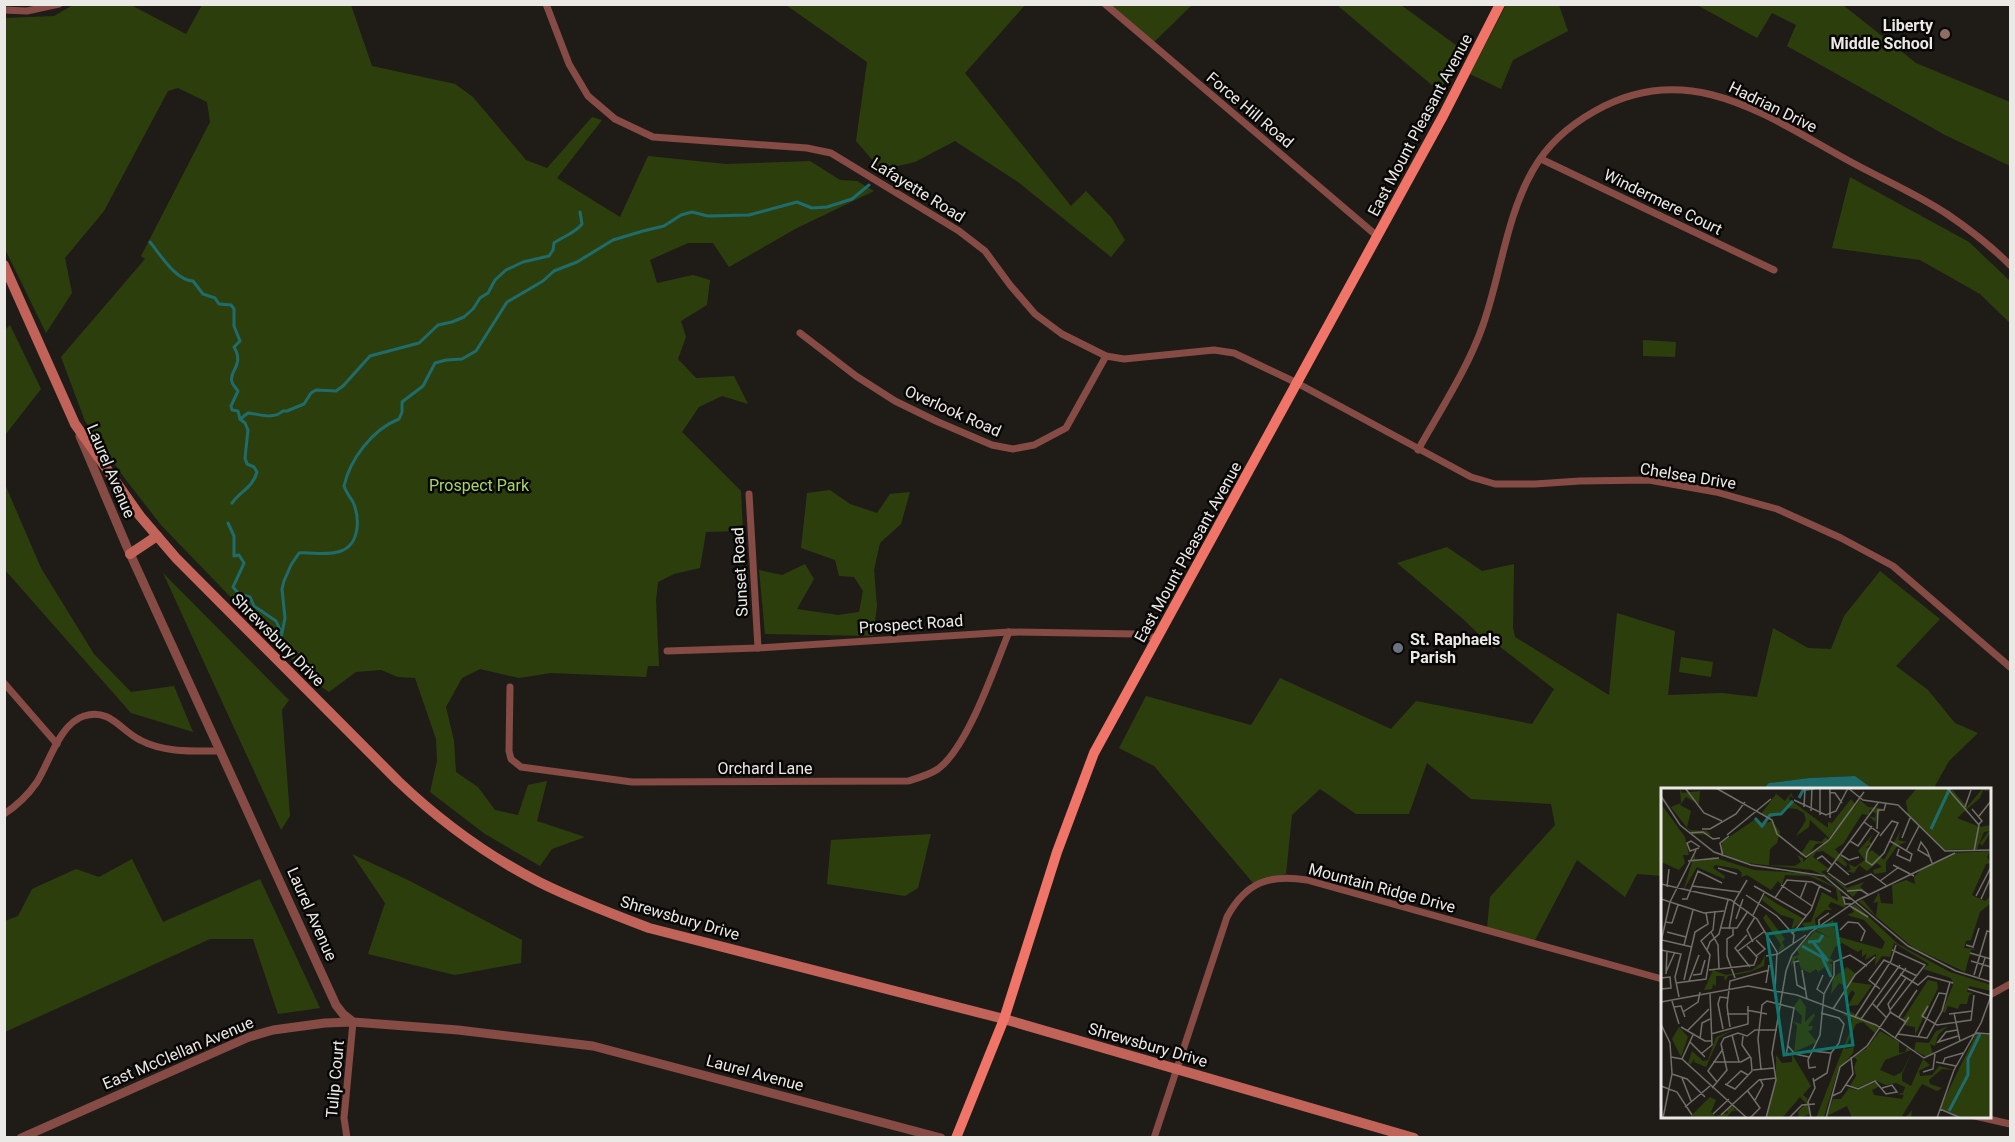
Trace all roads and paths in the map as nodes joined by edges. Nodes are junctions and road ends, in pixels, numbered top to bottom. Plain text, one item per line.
1 (59, 4) edge
2 (546, 4) edge
3 (1105, 4) edge
4 (1500, 4) edge
5 (4, 10) edge
6 (1541, 159) junction
7 (1377, 236) junction
8 (2010, 265) edge
9 (5, 269) edge
10 (1774, 270) dead end
11 (800, 333) dead end
12 (1106, 356) junction
13 (1297, 383) junction
14 (75, 424) junction
15 (1418, 450) junction
16 (749, 494) dead end
17 (157, 536) junction
18 (130, 554) junction
19 (1009, 632) junction
20 (1157, 638) junction
21 (758, 648) junction
22 (667, 651) dead end
23 (2010, 667) edge
24 (4, 683) edge
25 (510, 687) dead end
26 (57, 744) junction
27 (221, 751) junction
28 (4, 814) edge
29 (1661, 979) edge
30 (2010, 984) edge
31 (1991, 994) edge
32 (1004, 1019) junction
33 (353, 1022) junction
34 (1178, 1070) junction
35 (1984, 1118) edge
36 (2010, 1124) edge
37 (21, 1137) edge
38 (347, 1137) edge
39 (941, 1137) edge
40 (956, 1137) edge
41 (1154, 1137) edge
42 (1414, 1137) edge

1 - 5 street
2 - 12 street, Lafayette Road
3 - 7 street, Force Hill Road
4 - 7 main road, East Mount Pleasant Avenue
6 - 8 street, Hadrian Drive
6 - 10 street, Windermere Court
6 - 15 street, Hadrian Drive
7 - 13 main road, East Mount Pleasant Avenue
9 - 14 main road, Laurel Avenue
11 - 12 street, Overlook Road
12 - 13 street, Lafayette Road
13 - 15 street, Chelsea Drive
13 - 20 main road, East Mount Pleasant Avenue
14 - 17 main road, Shrewsbury Drive
14 - 18 street, Laurel Avenue
15 - 23 street, Chelsea Drive
16 - 21 street, Sunset Road
17 - 18 main road
17 - 32 main road, Shrewsbury Drive
18 - 27 street, Laurel Avenue
19 - 20 street, Prospect Road
19 - 21 street, Prospect Road
19 - 25 street, Orchard Lane
20 - 32 main road, East Mount Pleasant Avenue
21 - 22 street, Prospect Road
24 - 26 street
26 - 27 street
26 - 28 street
27 - 33 street, Laurel Avenue
29 - 34 street, Mountain Ridge Drive
30 - 31 street
32 - 34 main road, Shrewsbury Drive
32 - 40 main road, East Mount Pleasant Avenue
33 - 37 street, East McClellan Avenue
33 - 38 street, Tulip Court
33 - 39 street, Laurel Avenue
34 - 41 street, Mountain Ridge Drive
34 - 42 main road, Shrewsbury Drive
35 - 36 street

